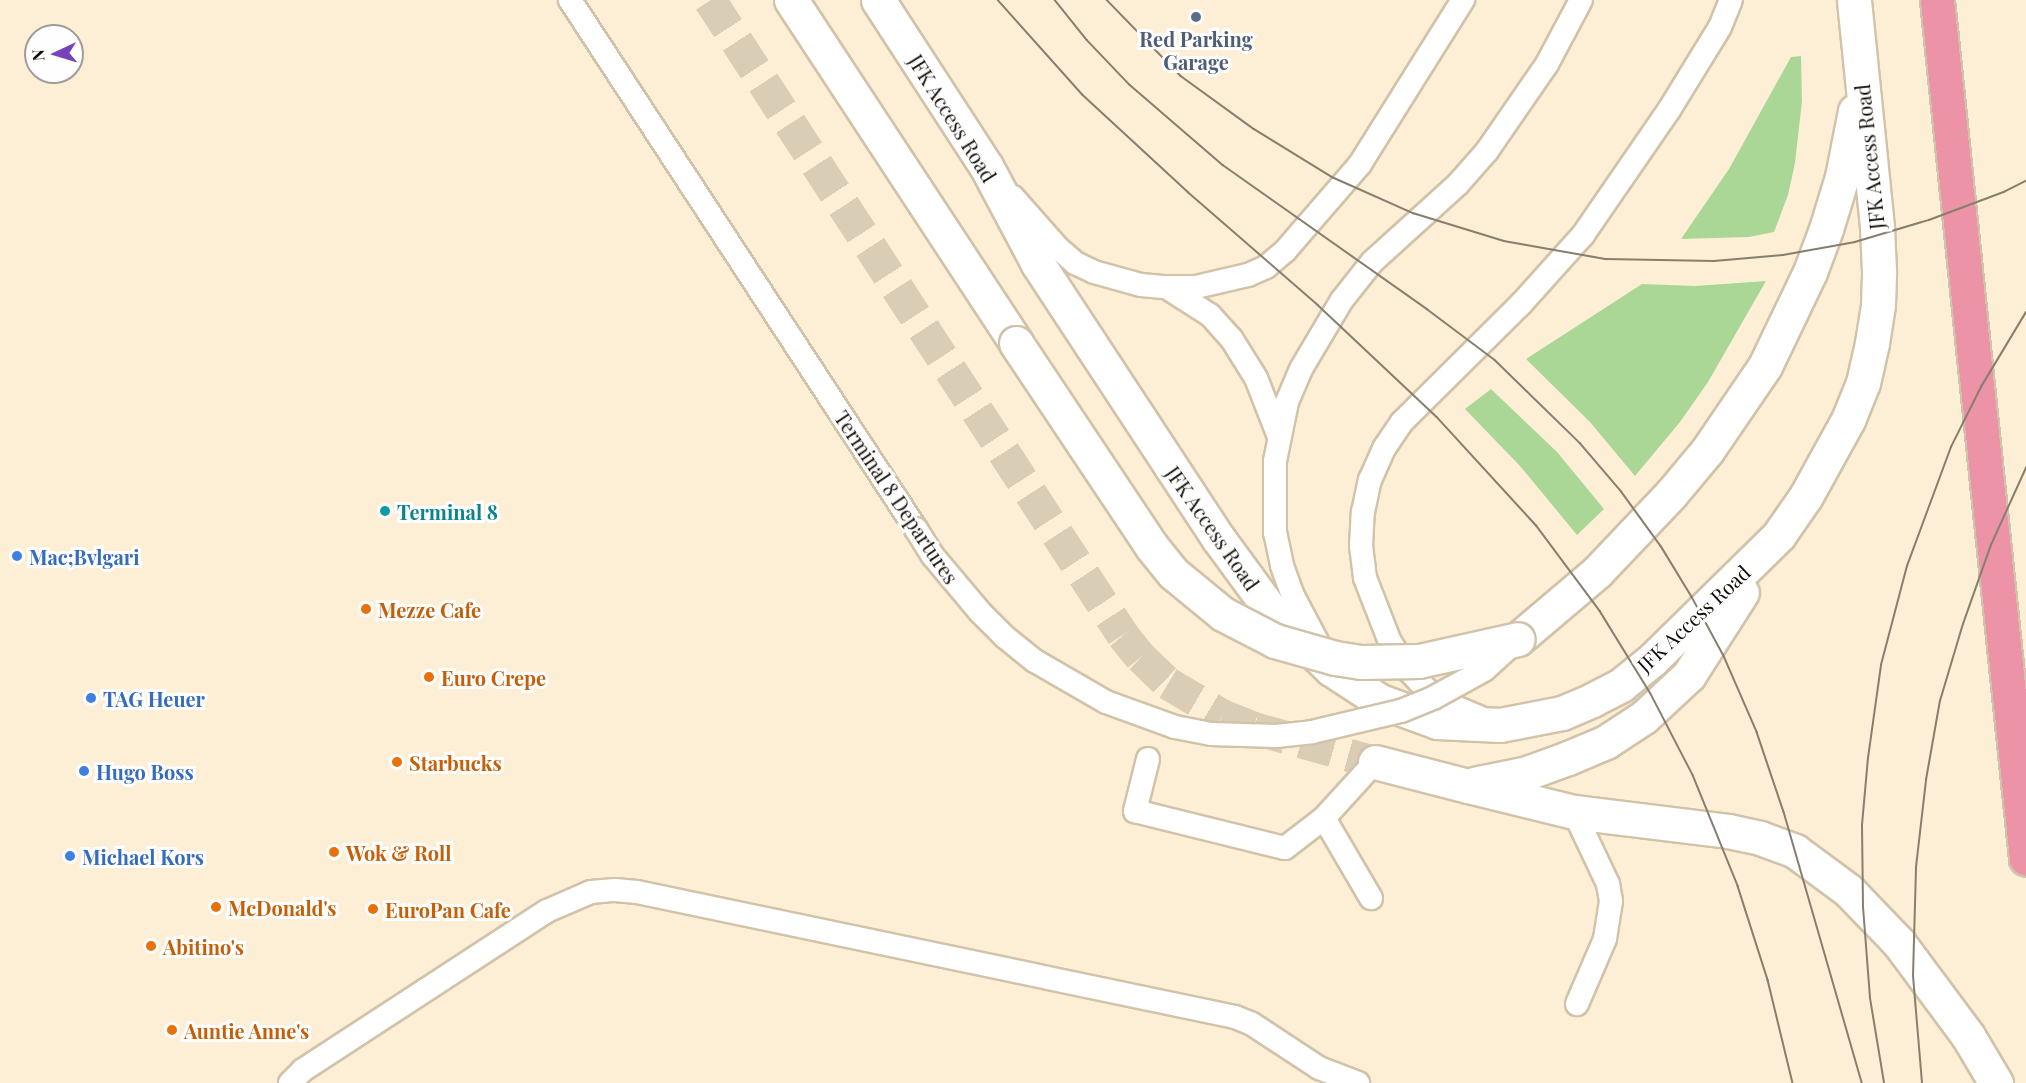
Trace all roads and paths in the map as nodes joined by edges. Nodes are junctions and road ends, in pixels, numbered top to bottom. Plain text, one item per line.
1 (570, 0) edge
2 (791, 0) edge
3 (878, 0) edge
4 (1463, 0) edge
5 (1581, 0) edge
6 (1731, 0) edge
7 (1854, 0) edge
8 (1937, 0) edge
9 (1861, 77) junction
10 (986, 166) junction
11 (1166, 287) junction
12 (1278, 434) junction
13 (1779, 535) junction
14 (1518, 639) junction
15 (1331, 669) junction
16 (1500, 724) junction
17 (1148, 759) dead end
18 (1375, 762) joint
19 (1468, 786) junction
20 (1574, 812) junction
21 (1324, 818) junction
22 (2026, 858) edge
23 (1371, 898) dead end
24 (1577, 1004) dead end
25 (290, 1083) edge
26 (1358, 1083) edge
27 (1996, 1083) edge

1 - 14 lane, Terminal 8 Departures, bridge
2 - 14 street, bridge
3 - 10 street, JFK Access Road
4 - 11 lane
5 - 12 lane
6 - 16 lane
7 - 9 street, JFK Access Road
8 - 22 highway
9 - 13 street, JFK Access Road
9 - 14 street
10 - 11 lane
10 - 15 street, JFK Access Road
11 - 12 lane
12 - 15 lane
13 - 16 street, JFK Access Road
13 - 19 street
15 - 16 street, JFK Access Road
17 - 21 lane
18 - 19 street
18 - 21 lane
19 - 20 street
20 - 24 lane
20 - 27 street
21 - 23 lane
25 - 26 lane

